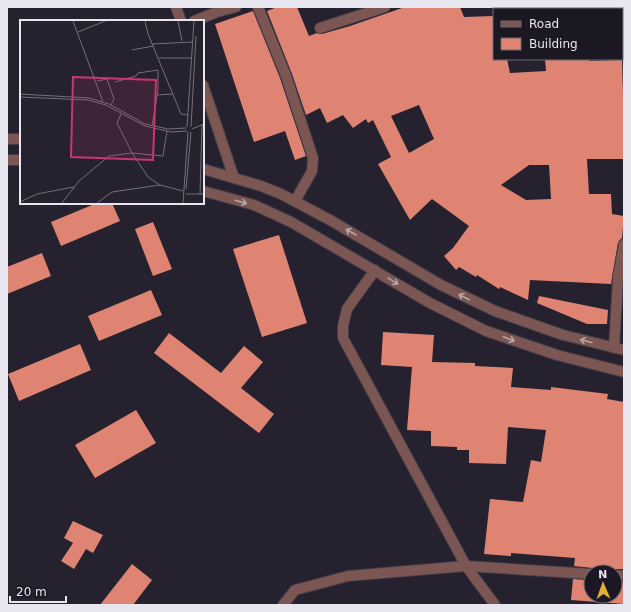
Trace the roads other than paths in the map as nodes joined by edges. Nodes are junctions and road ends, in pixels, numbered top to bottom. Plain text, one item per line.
1 (176, 7) edge
2 (236, 7) edge
3 (258, 7) edge
4 (385, 7) edge
5 (181, 20) edge
6 (197, 20) edge
7 (320, 28) dead end
8 (204, 88) edge
9 (7, 139) edge
10 (20, 139) edge
11 (7, 160) edge
12 (20, 160) edge
13 (204, 169) edge
14 (234, 178) junction
15 (204, 191) edge
16 (295, 201) junction
17 (624, 244) edge
18 (375, 270) junction
19 (619, 349) edge
20 (624, 372) edge
21 (466, 566) junction
22 (583, 573) edge
23 (283, 605) edge
24 (495, 605) edge

1 - 5 street
2 - 6 street
3 - 16 street
4 - 7 street
8 - 14 street
9 - 10 street
11 - 12 street
13 - 14 street
14 - 16 street
15 -> 18 street
19 -> 16 street
17 - 19 street
18 -> 20 street
18 - 21 street
21 - 22 street
21 - 23 street
21 - 24 street

